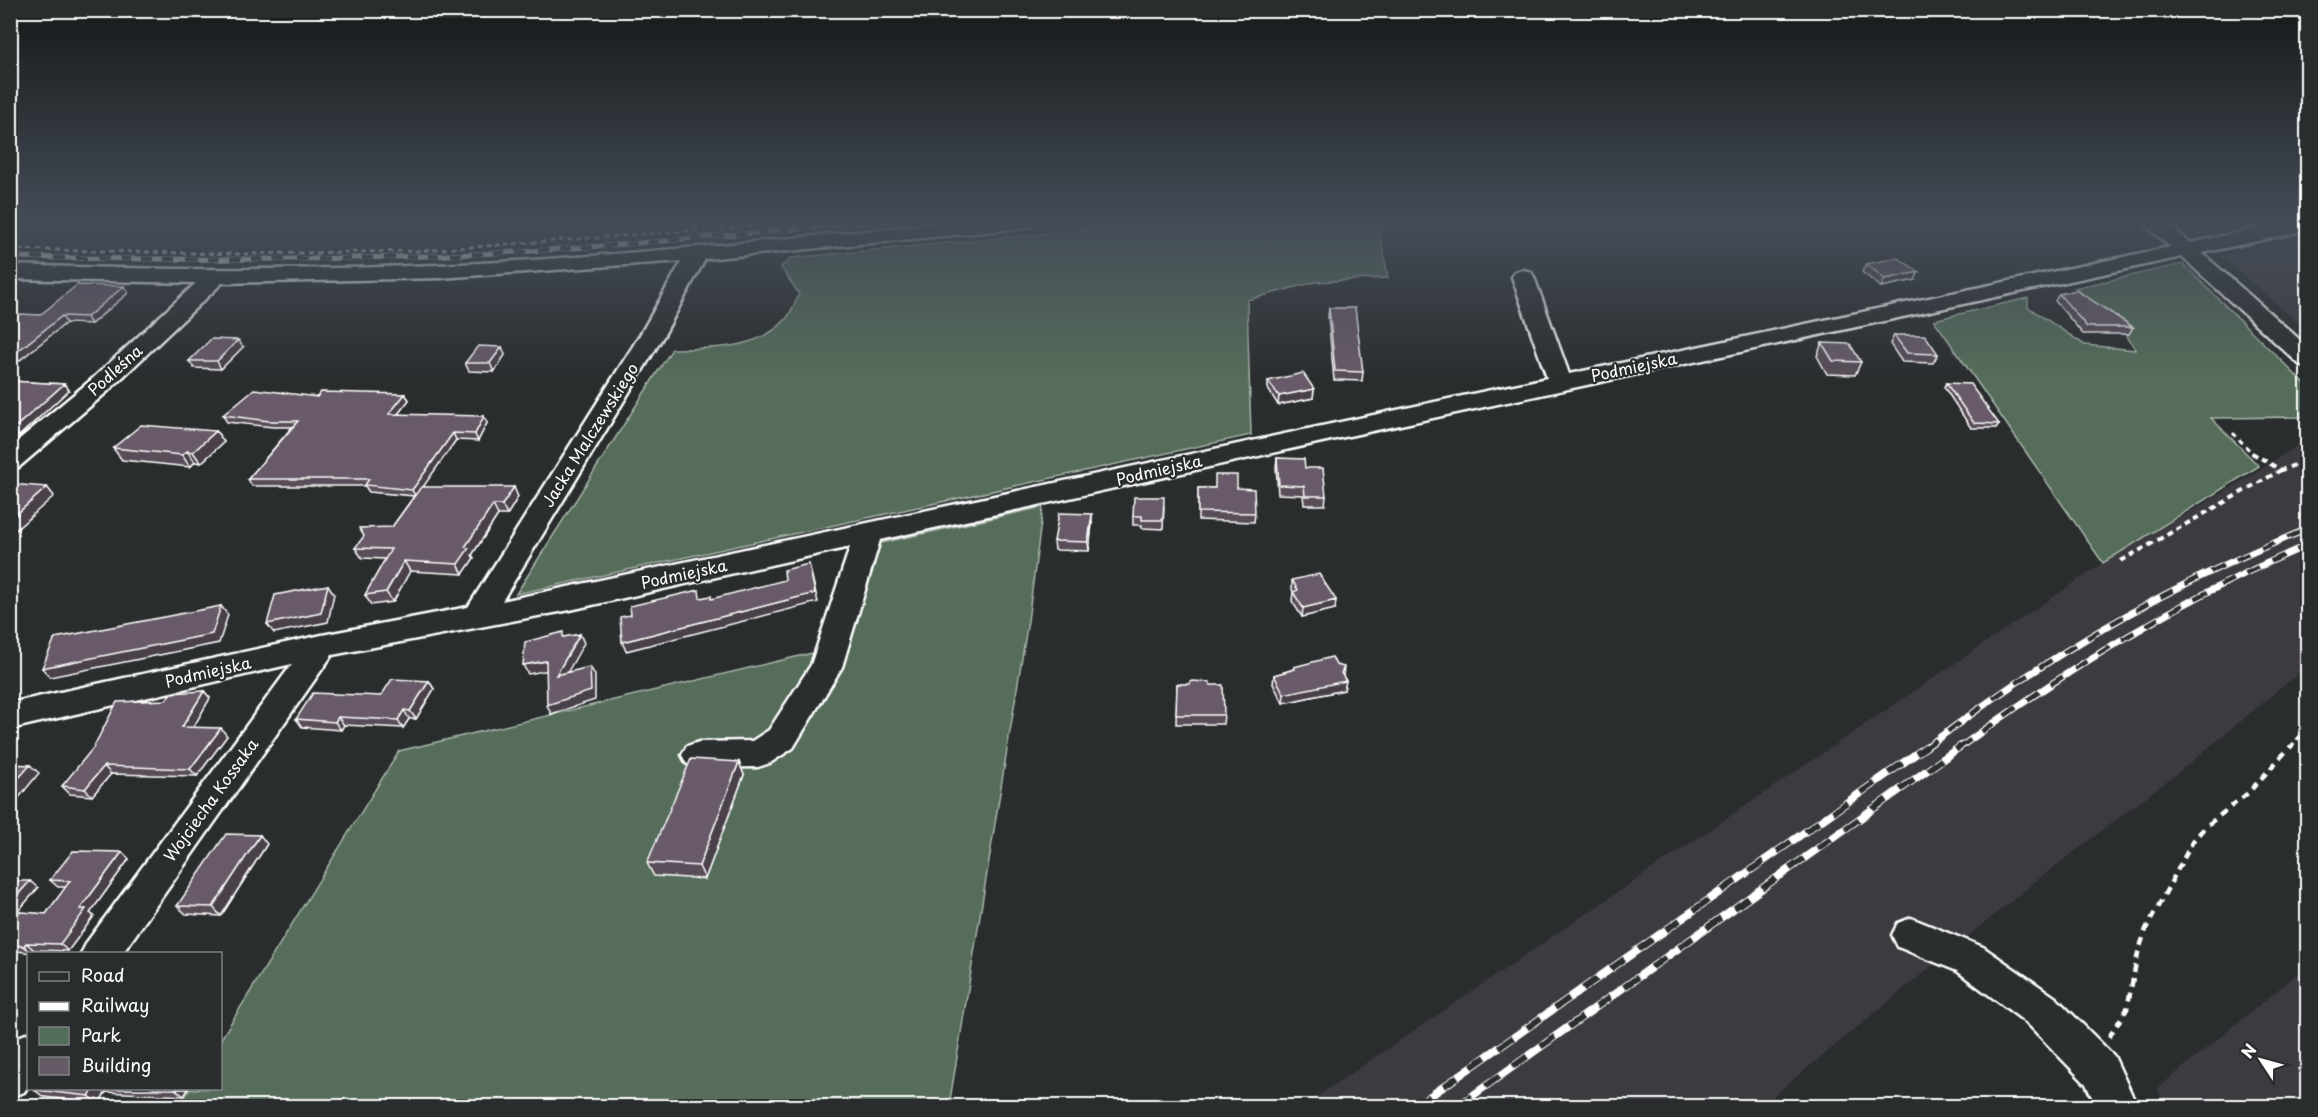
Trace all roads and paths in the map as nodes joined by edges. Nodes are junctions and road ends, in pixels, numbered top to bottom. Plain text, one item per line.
1 (120, 274) edge
2 (283, 274) edge
3 (686, 274) edge
4 (2072, 274) edge
5 (2213, 274) edge
6 (216, 276) junction
7 (1523, 277) dead end
8 (2307, 360) edge
9 (1560, 382) junction
10 (2233, 433) dead end
11 (2307, 460) edge
12 (10, 461) edge
13 (2281, 470) junction
14 (868, 534) junction
15 (2121, 561) dead end
16 (478, 616) junction
17 (322, 646) junction
18 (10, 716) edge
19 (2307, 728) edge
20 (699, 755) dead end
21 (1911, 935) dead end
22 (101, 952) edge
23 (27, 1054) edge
24 (2100, 1070) junction
25 (10, 1078) edge
26 (2117, 1107) edge

1 - 6 street
2 - 6 street
3 - 16 street, Jacka Malczewskiego
4 - 9 street, Podmiejska
5 - 8 street
6 - 12 street, Podleśna
7 - 9 street
9 - 14 street, Podmiejska
10 - 13 path
11 - 13 path
13 - 15 path
14 - 16 street, Podmiejska
14 - 20 street
16 - 17 street, Podmiejska
17 - 18 street, Podmiejska
17 - 22 street, Wojciecha Kossaka
19 - 24 path
21 - 24 street
23 - 25 street
24 - 26 street

